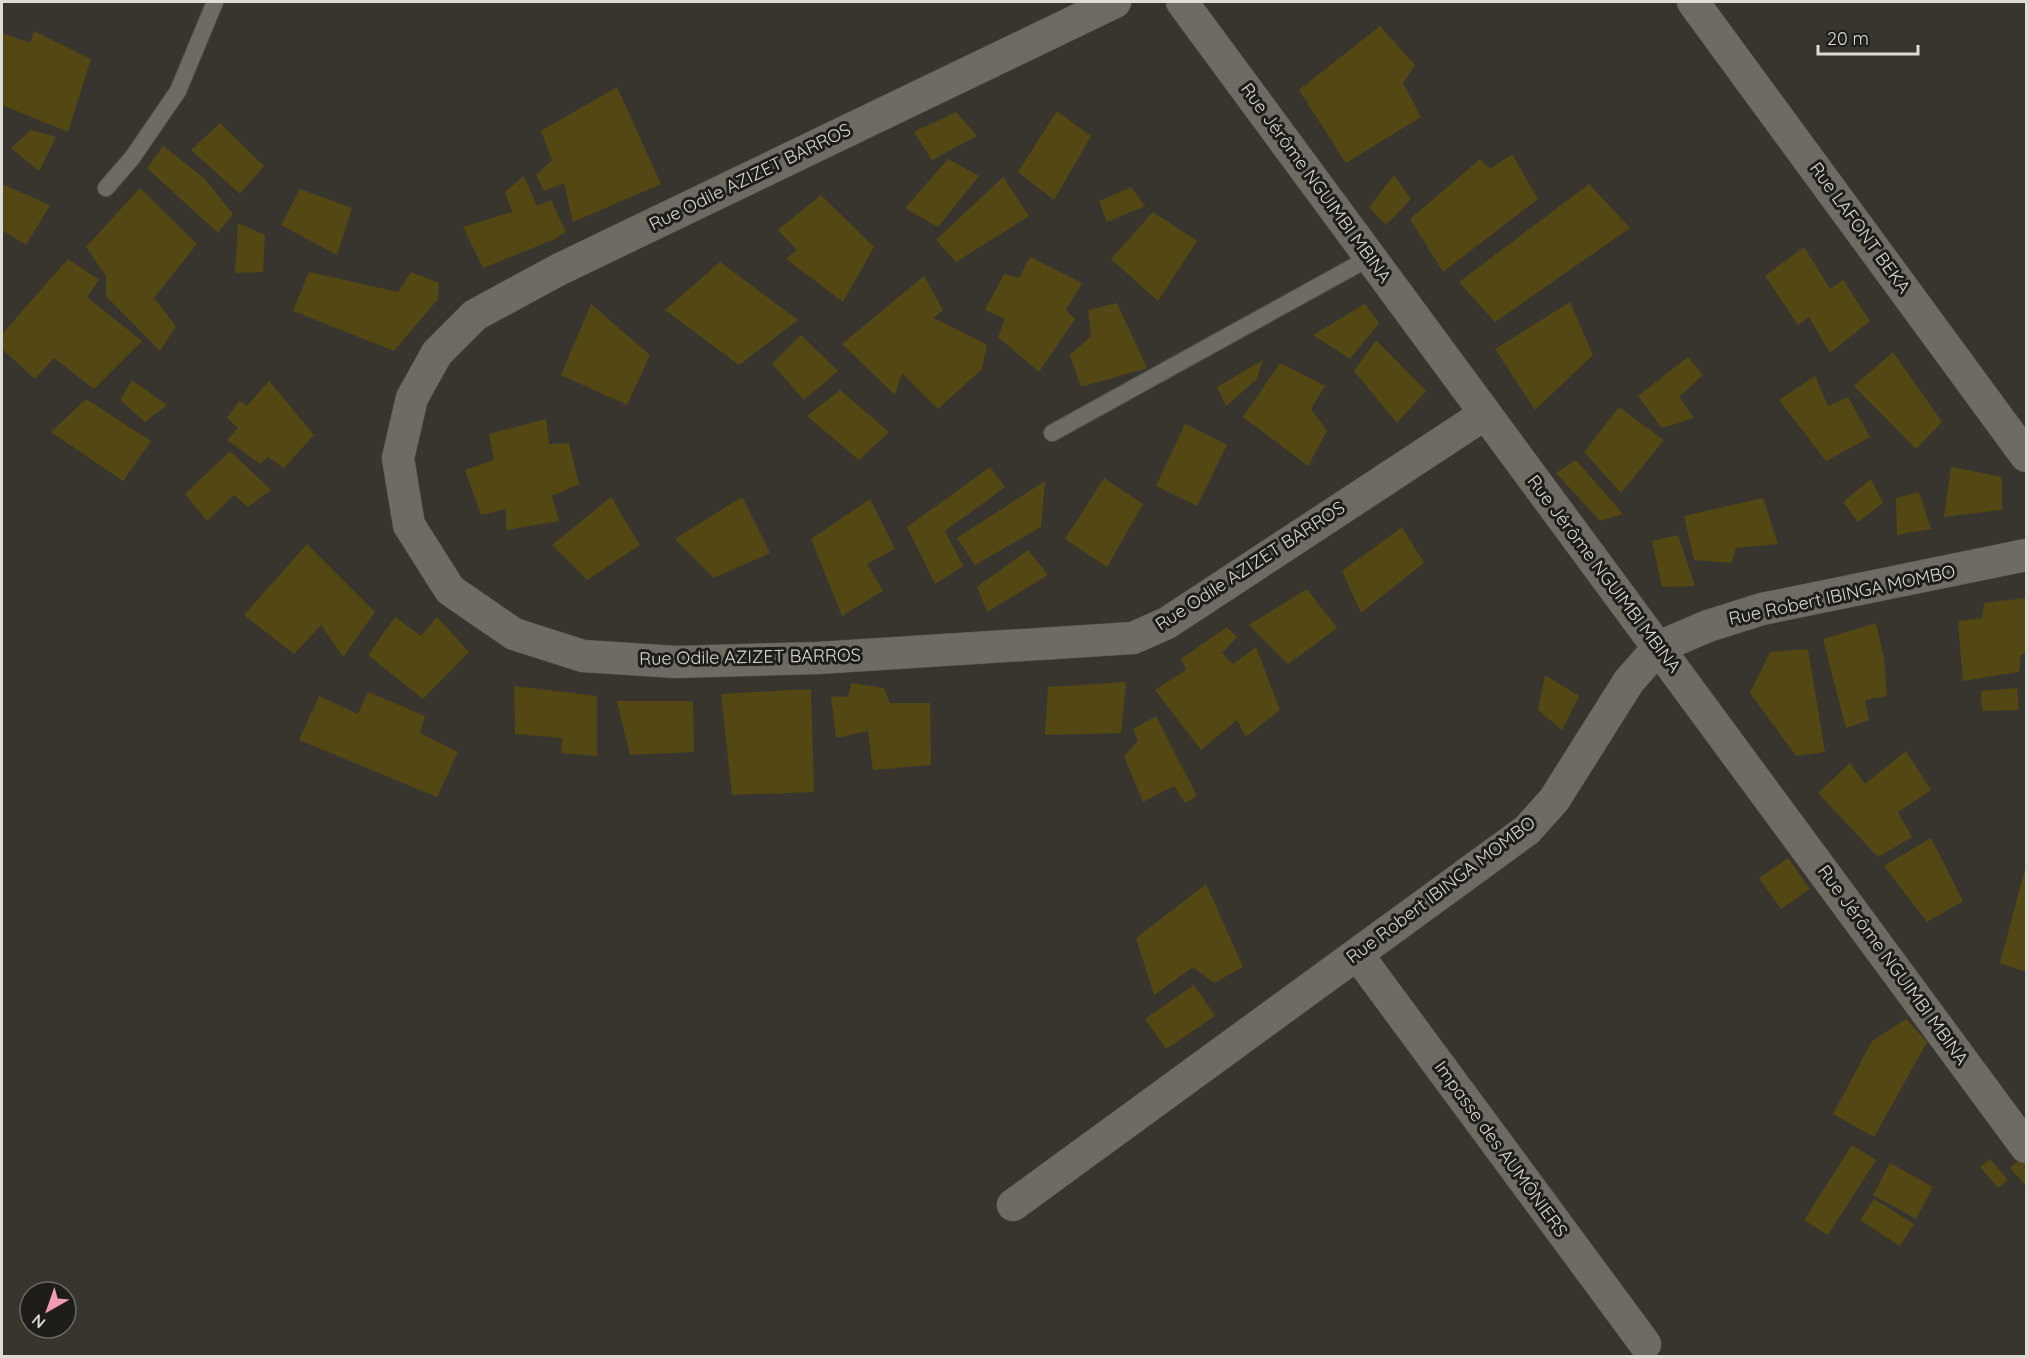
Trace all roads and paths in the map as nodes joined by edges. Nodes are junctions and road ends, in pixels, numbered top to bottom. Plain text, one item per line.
1 (215, 2) edge
2 (1115, 2) edge
3 (1182, 2) edge
4 (1693, 2) edge
5 (106, 188) dead end
6 (1371, 257) junction
7 (1485, 414) junction
8 (1053, 433) dead end
9 (2026, 456) edge
10 (2026, 555) edge
11 (1659, 647) junction
12 (1357, 954) junction
13 (2026, 1147) edge
14 (1013, 1205) dead end
15 (1645, 1344) dead end

1 - 5 lane
2 - 7 street, Rue Odile AZIZET BARROS
3 - 6 street, Rue Jérôme NGUIMBI MBINA
4 - 9 street, Rue LAFONT BEKA
6 - 7 street, Rue Jérôme NGUIMBI MBINA
6 - 8 lane
7 - 11 street, Rue Jérôme NGUIMBI MBINA
10 - 11 street, Rue Robert IBINGA MOMBO
11 - 12 street, Rue Robert IBINGA MOMBO
11 - 13 street, Rue Jérôme NGUIMBI MBINA
12 - 14 street, Rue Robert IBINGA MOMBO
12 - 15 street, Impasse des AUMÔNIERS

